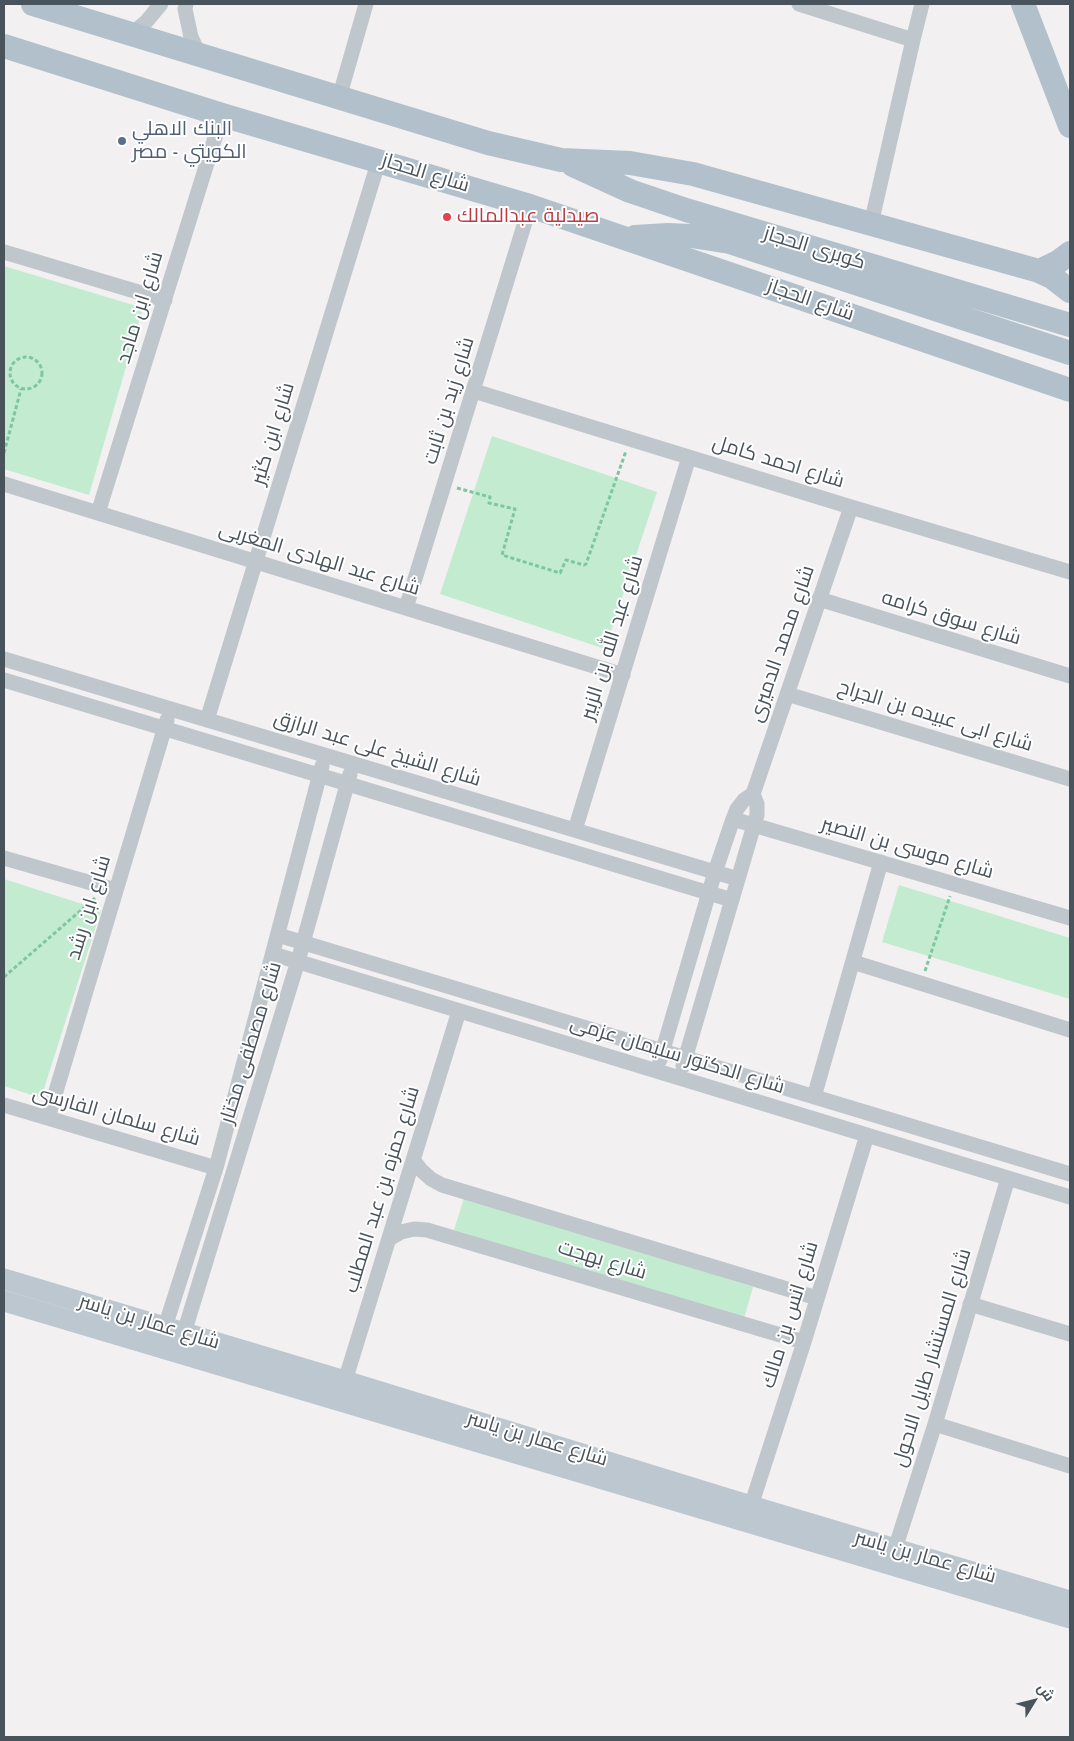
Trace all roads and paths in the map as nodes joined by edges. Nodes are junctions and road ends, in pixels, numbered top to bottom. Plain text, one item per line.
1 (33, 4) edge
2 (161, 4) edge
3 (186, 4) edge
4 (366, 4) edge
5 (800, 4) edge
6 (922, 4) edge
7 (1023, 4) edge
8 (131, 34) junction
9 (913, 40) junction
10 (4, 46) edge
11 (199, 54) junction
12 (339, 98) junction
13 (222, 115) junction
14 (1070, 126) edge
15 (379, 160) junction
16 (561, 160) junction
17 (530, 206) junction
18 (871, 224) junction
19 (624, 238) junction
20 (4, 252) edge
21 (1070, 253) edge
22 (1039, 271) junction
23 (1070, 291) edge
24 (164, 300) junction
25 (1070, 325) edge
26 (1070, 353) edge
27 (21, 389) junction
28 (1070, 390) edge
29 (474, 391) junction
30 (630, 439) junction
31 (4, 453) edge
32 (689, 457) junction
33 (4, 484) edge
34 (445, 484) junction
35 (851, 507) junction
36 (98, 513) junction
37 (256, 562) junction
38 (1070, 572) edge
39 (819, 599) junction
40 (406, 608) junction
41 (4, 659) edge
42 (622, 675) junction
43 (1070, 676) edge
44 (4, 680) edge
45 (787, 694) junction
46 (170, 709) junction
47 (207, 720) junction
48 (164, 729) junction
49 (325, 755) junction
50 (353, 764) junction
51 (320, 776) junction
52 (1070, 779) edge
53 (348, 784) junction
54 (753, 794) junction
55 (733, 819) junction
56 (754, 825) junction
57 (575, 830) junction
58 (4, 858) edge
59 (881, 862) junction
60 (715, 872) junction
61 (738, 879) junction
62 (954, 884) junction
63 (111, 889) junction
64 (709, 893) junction
65 (732, 900) junction
66 (1070, 918) edge
67 (278, 935) junction
68 (303, 943) junction
69 (273, 954) junction
70 (298, 961) junction
71 (852, 962) junction
72 (4, 977) edge
73 (921, 983) junction
74 (459, 1011) junction
75 (1070, 1030) edge
76 (662, 1051) junction
77 (685, 1058) junction
78 (656, 1071) junction
79 (679, 1078) junction
80 (814, 1097) junction
81 (4, 1105) edge
82 (48, 1118) junction
83 (867, 1135) junction
84 (414, 1160) junction
85 (216, 1168) junction
86 (1070, 1174) edge
87 (1008, 1178) junction
88 (1070, 1197) edge
89 (389, 1239) junction
90 (4, 1279) edge
91 (817, 1298) junction
92 (4, 1301) edge
93 (970, 1304) junction
94 (175, 1330) junction
95 (1070, 1334) edge
96 (804, 1342) junction
97 (345, 1381) junction
98 (935, 1424) junction
99 (1070, 1466) edge
100 (751, 1506) junction
101 (895, 1549) junction
102 (1070, 1601) edge
103 (1070, 1618) edge

1 - 8 main road
2 - 8 street
3 - 11 street
4 - 12 street
5 - 9 street
6 - 9 street
7 - 14 main road
8 - 11 main road
9 - 18 street
10 - 13 main road, شارع الحجاز
11 - 12 main road
12 - 16 main road
13 - 15 main road, شارع الحجاز
13 - 24 street, شارع ابن ماجد
15 - 17 main road, شارع الحجاز
15 - 37 street, شارع ابن كثير
16 - 18 main road
16 - 25 main road, كوبرى الحجاز
17 - 19 main road, شارع الحجاز
17 - 29 street, شارع زيد بن ثابت
18 - 22 main road
19 - 26 main road, كوبرى الحجاز
19 - 28 main road, شارع الحجاز
20 - 24 street
21 - 22 main road
22 - 23 main road
24 - 36 street, شارع ابن ماجد
27 - 27 path
27 - 31 path
29 - 30 street, شارع احمد كامل
29 - 34 street, شارع زيد بن ثابت
30 - 32 street, شارع احمد كامل
30 - 34 path
32 - 35 street, شارع احمد كامل
32 - 42 street, شارع عبد الله بن الزبير
33 - 36 street, شارع عبد الهادى المغربى
34 - 40 street, شارع زيد بن ثابت
35 - 38 street, شارع احمد كامل
35 - 39 street, شارع محمد الدميرى
36 - 37 street, شارع عبد الهادى المغربى
37 - 40 street, شارع عبد الهادى المغربى
37 - 47 street, شارع ابن كثير
39 - 43 street, شارع سوق كرامه
39 - 45 street, شارع محمد الدميرى
40 - 42 street, شارع عبد الهادى المغربى
41 - 46 street, شارع الشيخ على عبد الرازق
42 - 57 street, شارع عبد الله بن الزبير
44 - 48 street, شارع الشيخ على عبد الرازق
45 - 52 street, شارع ابى عبيده بن الجراح
45 - 54 street, شارع محمد الدميرى
46 - 47 street, شارع الشيخ على عبد الرازق
46 - 48 street, شارع ابن رشد
47 - 49 street, شارع الشيخ على عبد الرازق
48 - 51 street, شارع الشيخ على عبد الرازق
48 - 63 street, شارع ابن رشد
49 - 50 street, شارع الشيخ على عبد الرازق
49 - 51 street, شارع مصطفى مختار
50 - 53 street, شارع مصطفى مختار
50 - 57 street, شارع الشيخ على عبد الرازق
51 - 53 street, شارع الشيخ على عبد الرازق
51 - 67 street, شارع مصطفى مختار
53 - 64 street, شارع الشيخ على عبد الرازق
53 - 68 street, شارع مصطفى مختار
54 - 55 street, شارع محمد الدميرى
54 - 56 street, شارع محمد الدميرى
55 - 56 street, شارع موسى بن النصير
55 - 60 street, شارع محمد الدميرى
56 - 59 street, شارع موسى بن النصير
56 - 61 street, شارع محمد الدميرى
57 - 60 street, شارع الشيخ على عبد الرازق
58 - 63 street
59 - 62 street, شارع موسى بن النصير
59 - 71 street
60 - 61 street, شارع الشيخ على عبد الرازق
60 - 64 street, شارع محمد الدميرى
61 - 65 street, شارع محمد الدميرى
62 - 66 street, شارع موسى بن النصير
62 - 73 path
63 - 72 path
63 - 82 street, شارع ابن رشد
64 - 65 street, شارع الشيخ على عبد الرازق
64 - 76 street, شارع محمد الدميرى
65 - 77 street, شارع محمد الدميرى
67 - 68 street, شارع الدكتور سليمان عزمى
67 - 69 street, شارع مصطفى مختار
68 - 70 street, شارع مصطفى مختار
68 - 76 street, شارع الدكتور سليمان عزمى
69 - 70 street, شارع الدكتور سليمان عزمى
69 - 85 street, شارع مصطفى مختار
70 - 74 street, شارع الدكتور سليمان عزمى
70 - 94 street, شارع مصطفى مختار
71 - 73 street
71 - 80 street
73 - 75 street
74 - 78 street, شارع الدكتور سليمان عزمى
74 - 84 street, شارع حمزه بن عبد المطلب
76 - 77 street, شارع الدكتور سليمان عزمى
76 - 78 street, شارع محمد الدميرى
77 - 79 street, شارع محمد الدميرى
77 - 80 street, شارع الدكتور سليمان عزمى
78 - 79 street, شارع الدكتور سليمان عزمى
79 - 83 street, شارع الدكتور سليمان عزمى
80 - 86 street, شارع الدكتور سليمان عزمى
81 - 82 street, شارع سلمان الفارسى
82 - 85 street, شارع سلمان الفارسى
83 - 87 street, شارع الدكتور سليمان عزمى
83 - 91 street, شارع انس بن مالك
84 - 89 street, شارع حمزه بن عبد المطلب
84 - 91 street, شارع بهجت
85 - 94 street, شارع مصطفى مختار
87 - 88 street, شارع الدكتور سليمان عزمى
87 - 93 street, شارع المستشار طايل الاحول
89 - 96 street, شارع بهجت
89 - 97 street, شارع حمزه بن عبد المطلب
90 - 94 street, شارع عمار بن ياسر
91 - 96 street, شارع انس بن مالك
92 - 103 street, شارع عمار بن ياسر
93 - 95 street
93 - 98 street, شارع المستشار طايل الاحول
94 - 97 street, شارع عمار بن ياسر
96 - 100 street, شارع انس بن مالك
97 - 100 street, شارع عمار بن ياسر
98 - 99 street
98 - 101 street, شارع المستشار طايل الاحول
100 - 101 street, شارع عمار بن ياسر
101 - 102 street, شارع عمار بن ياسر

